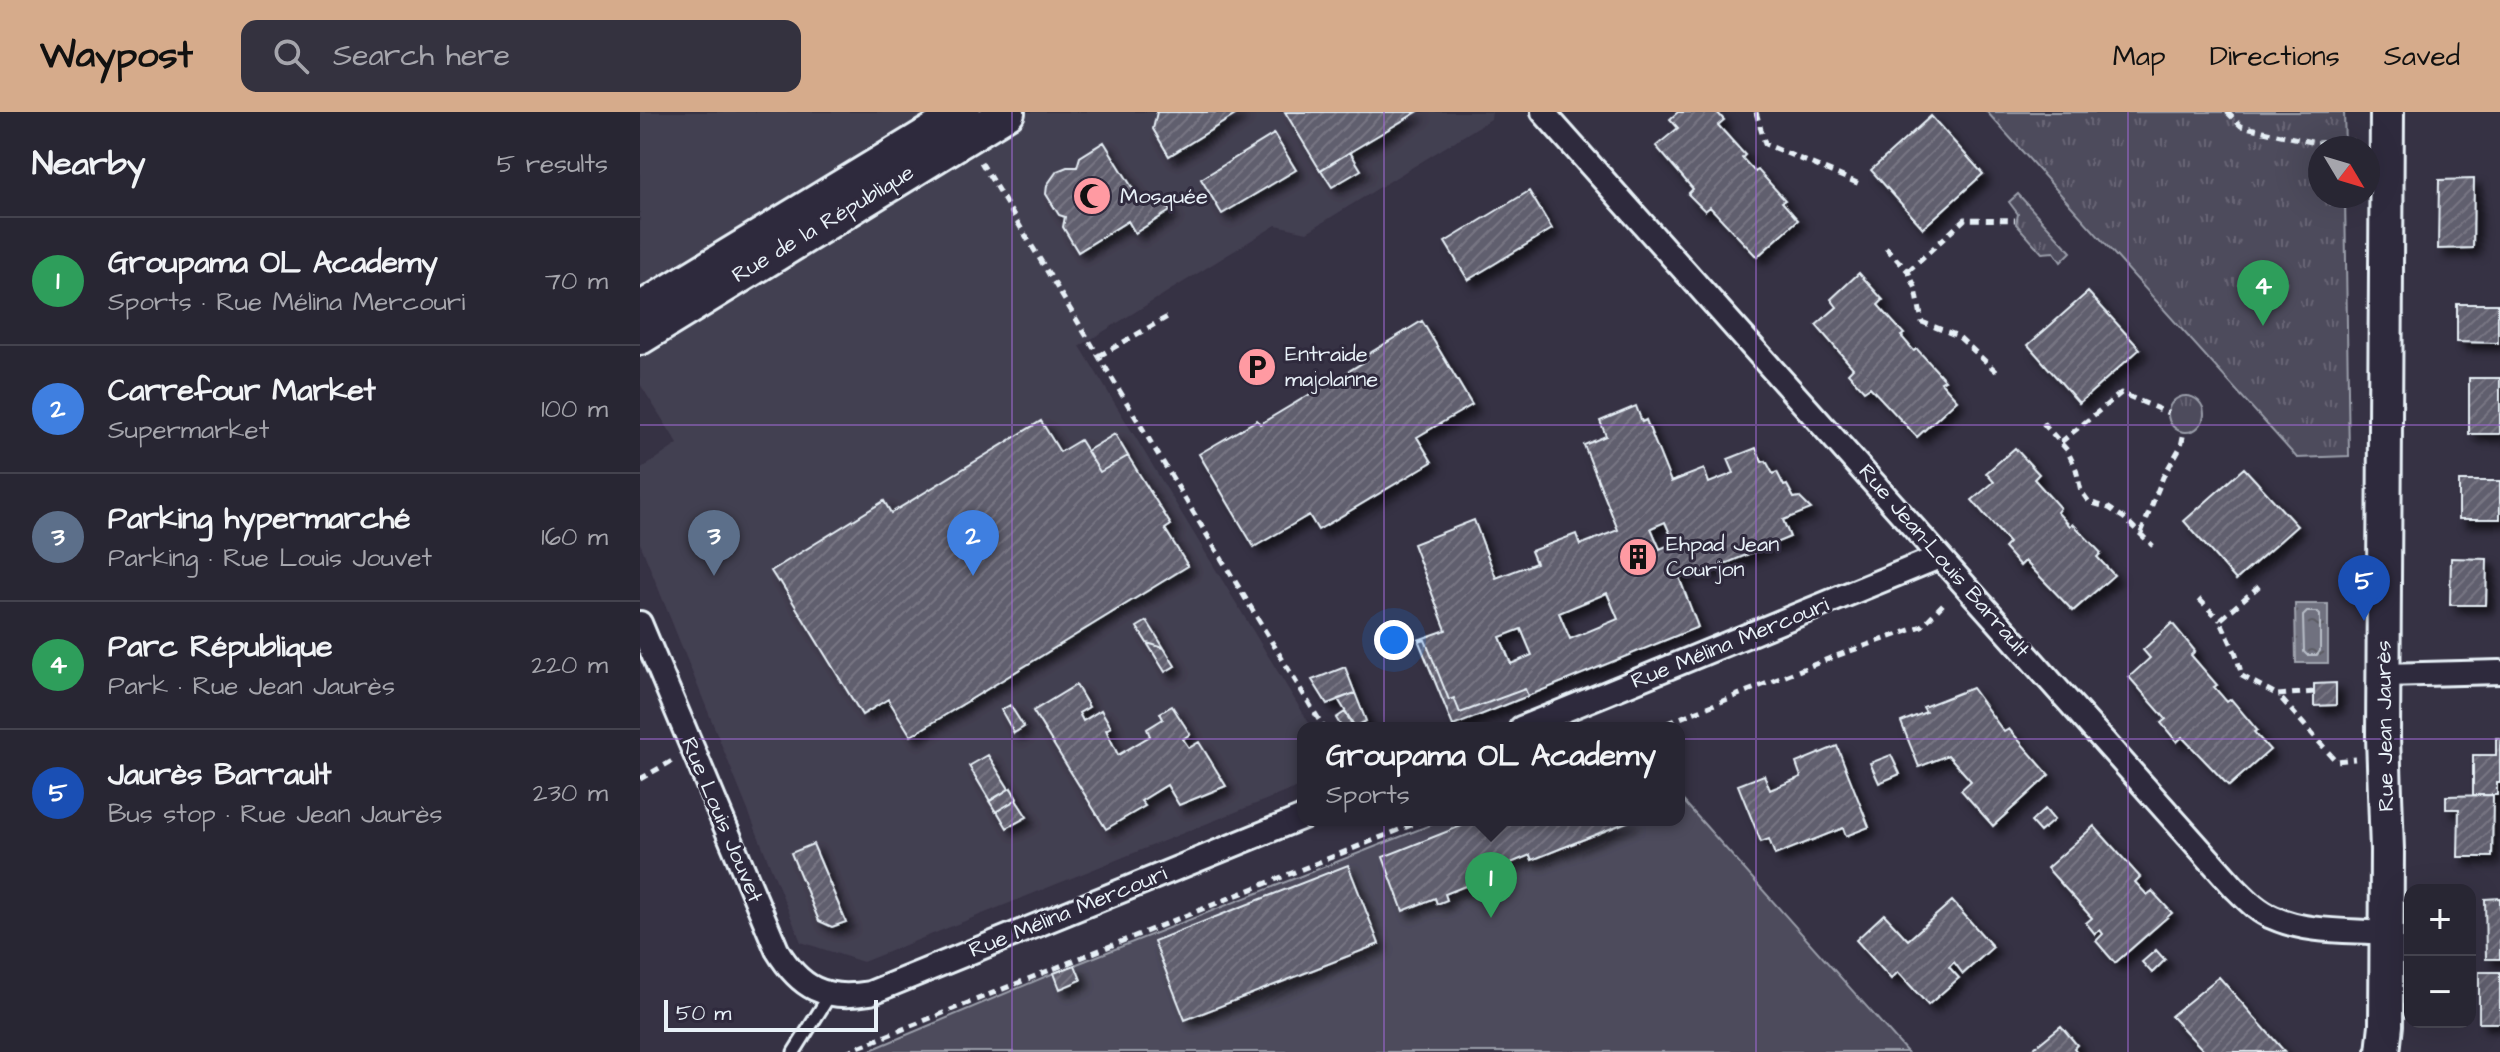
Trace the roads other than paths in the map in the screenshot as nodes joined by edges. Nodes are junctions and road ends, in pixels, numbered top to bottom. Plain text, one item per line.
1 (1008, 112) edge
2 (1543, 112) edge
3 (965, 124) edge
4 (2387, 126) edge
5 (640, 309) edge
6 (640, 338) edge
7 (1939, 557) junction
8 (640, 623) edge
9 (2500, 672) edge
10 (2384, 675) junction
11 (1536, 722) edge
12 (1297, 819) edge
13 (2386, 933) junction
14 (831, 993) junction
15 (794, 1052) edge
16 (2383, 1052) edge

1 - 3 main road, Rue de la République
2 - 7 street, Rue Jean-Louis Barrault
3 - 5 main road, Rue de la République
3 - 6 main road, Rue de la République
4 - 10 main road, Rue Jean Jaurès
7 - 11 street, Rue Mélina Mercouri
7 - 13 street, Rue Jean-Louis Barrault
8 - 14 street, Rue Louis Jouvet
9 - 10 street
10 - 13 main road, Rue Jean Jaurès
12 - 14 street, Rue Mélina Mercouri
13 - 16 main road, Rue Jean Jaurès
14 - 15 lane

